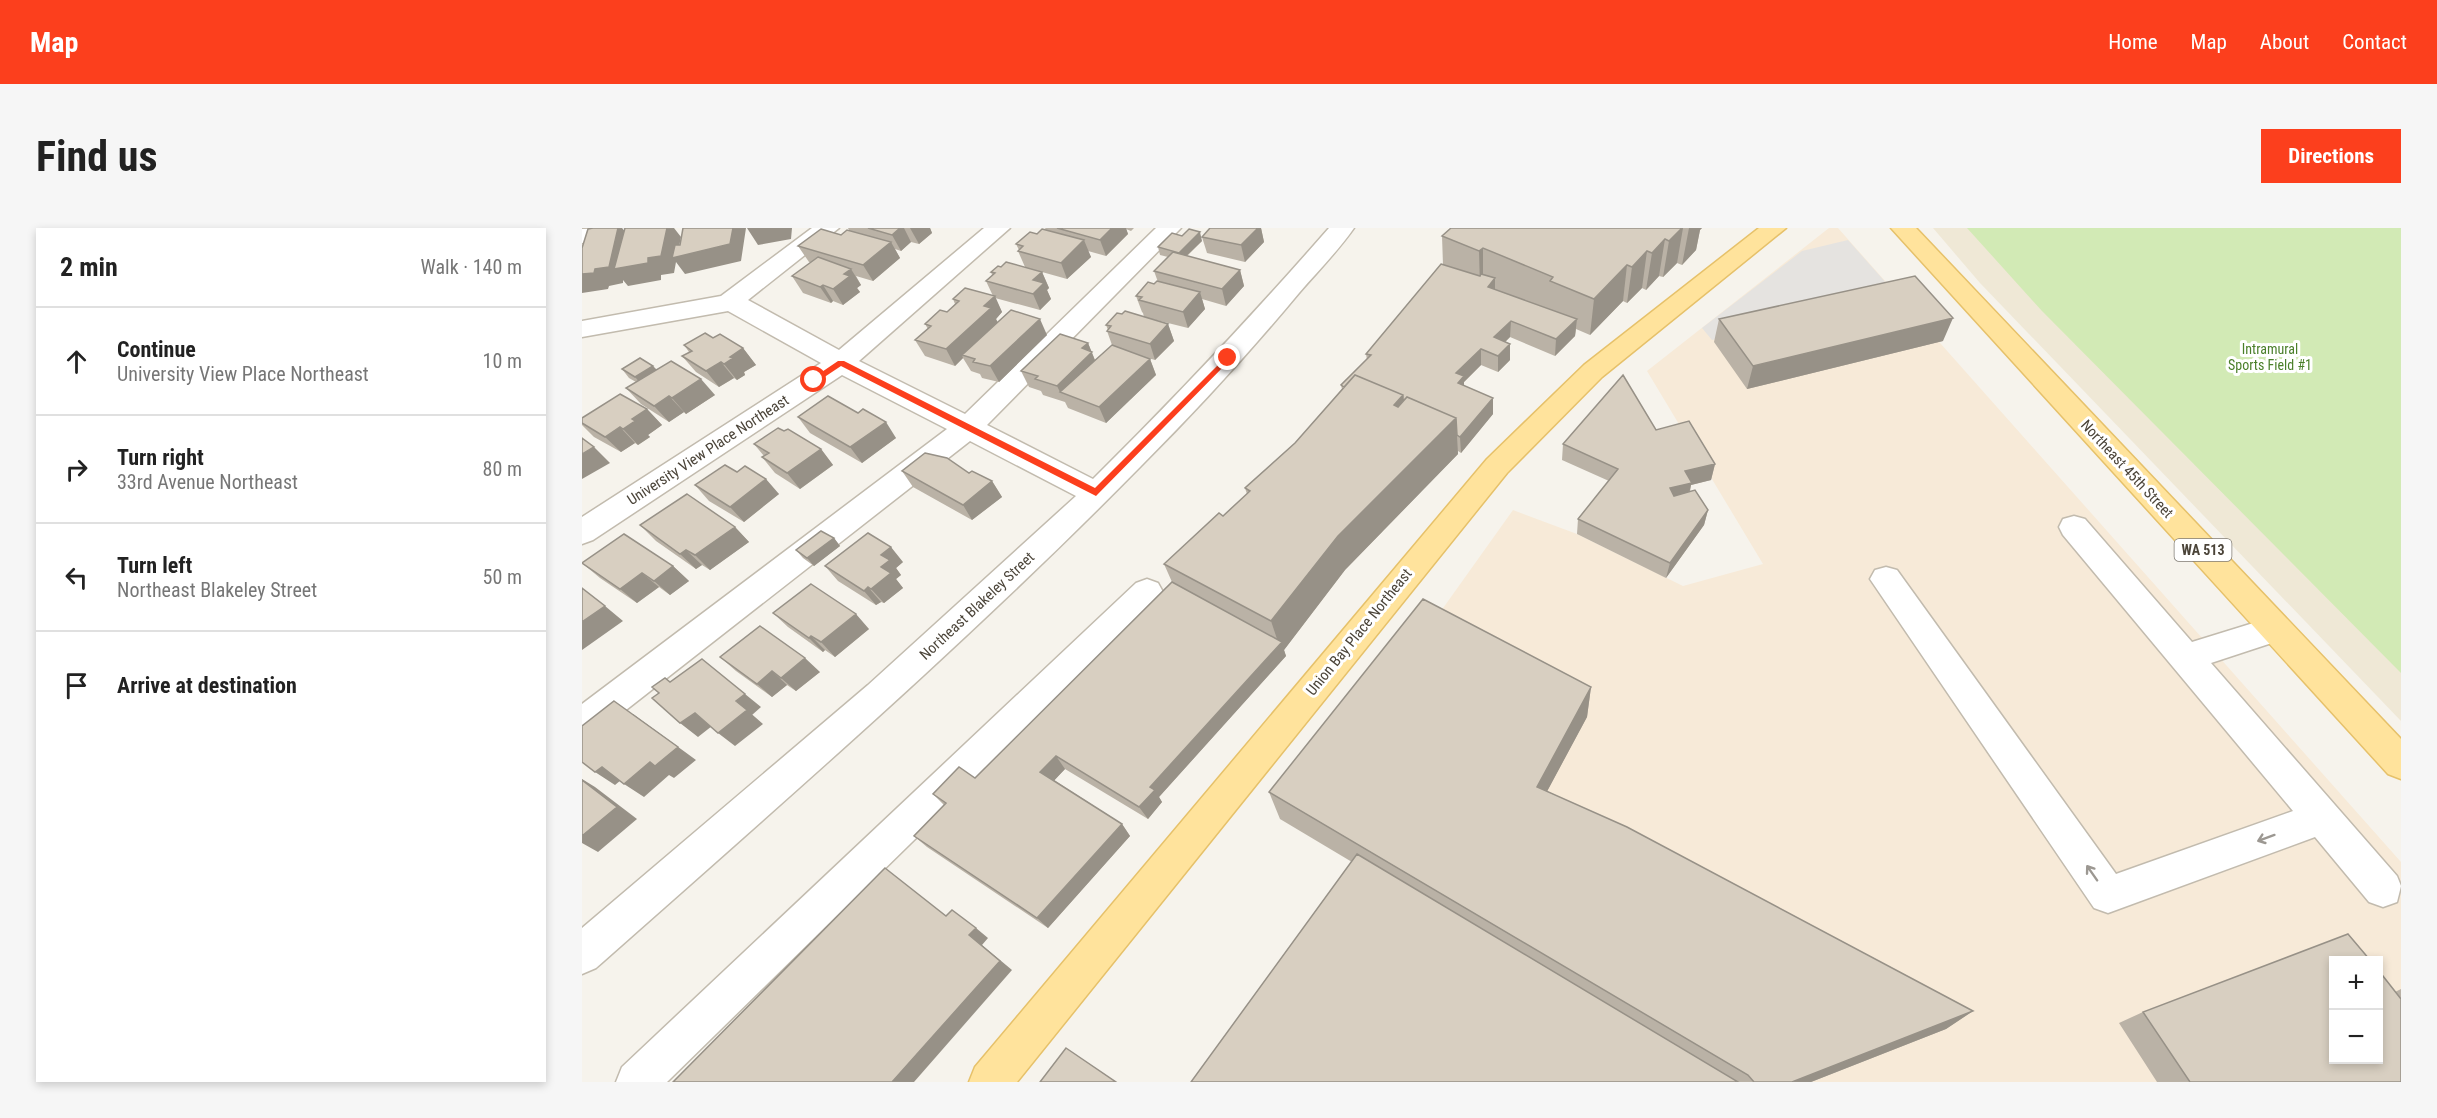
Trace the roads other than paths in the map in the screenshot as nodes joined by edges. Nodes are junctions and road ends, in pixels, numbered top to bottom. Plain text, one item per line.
1 (632, 228) edge
2 (827, 228) edge
3 (998, 228) edge
4 (1169, 228) edge
5 (1342, 228) edge
6 (1774, 228) edge
7 (1903, 228) edge
8 (1936, 228) edge
9 (582, 236) edge
10 (1970, 299) junction
11 (728, 303) junction
12 (582, 329) edge
13 (841, 363) junction
14 (969, 427) junction
15 (1096, 493) junction
16 (2074, 527) dead end
17 (582, 532) edge
18 (1886, 579) dead end
19 (1147, 592) dead end
20 (2276, 628) junction
21 (2186, 658) junction
22 (582, 724) edge
23 (2401, 763) edge
24 (2321, 818) junction
25 (2383, 889) dead end
26 (582, 954) edge
27 (637, 1082) edge
28 (990, 1082) edge

1 - 9 street
2 - 11 street
3 - 13 street, University View Place Northeast
4 - 14 street
5 - 15 street, Northeast Blakeley Street
6 - 28 main road, Union Bay Place Northeast
7 - 10 main road, Northeast 45th Street / WA 513
8 - 10 main road
10 - 20 main road, Northeast 45th Street / WA 513
11 - 12 street
11 - 13 street
13 - 14 street
13 - 17 street, University View Place Northeast
14 - 15 street
14 - 22 street
15 - 26 street, Northeast Blakeley Street
16 - 21 street
24 -> 18 street
19 - 27 street
20 - 21 street
20 - 23 main road, Northeast 45th Street / WA 513
21 - 24 street
24 - 25 street

